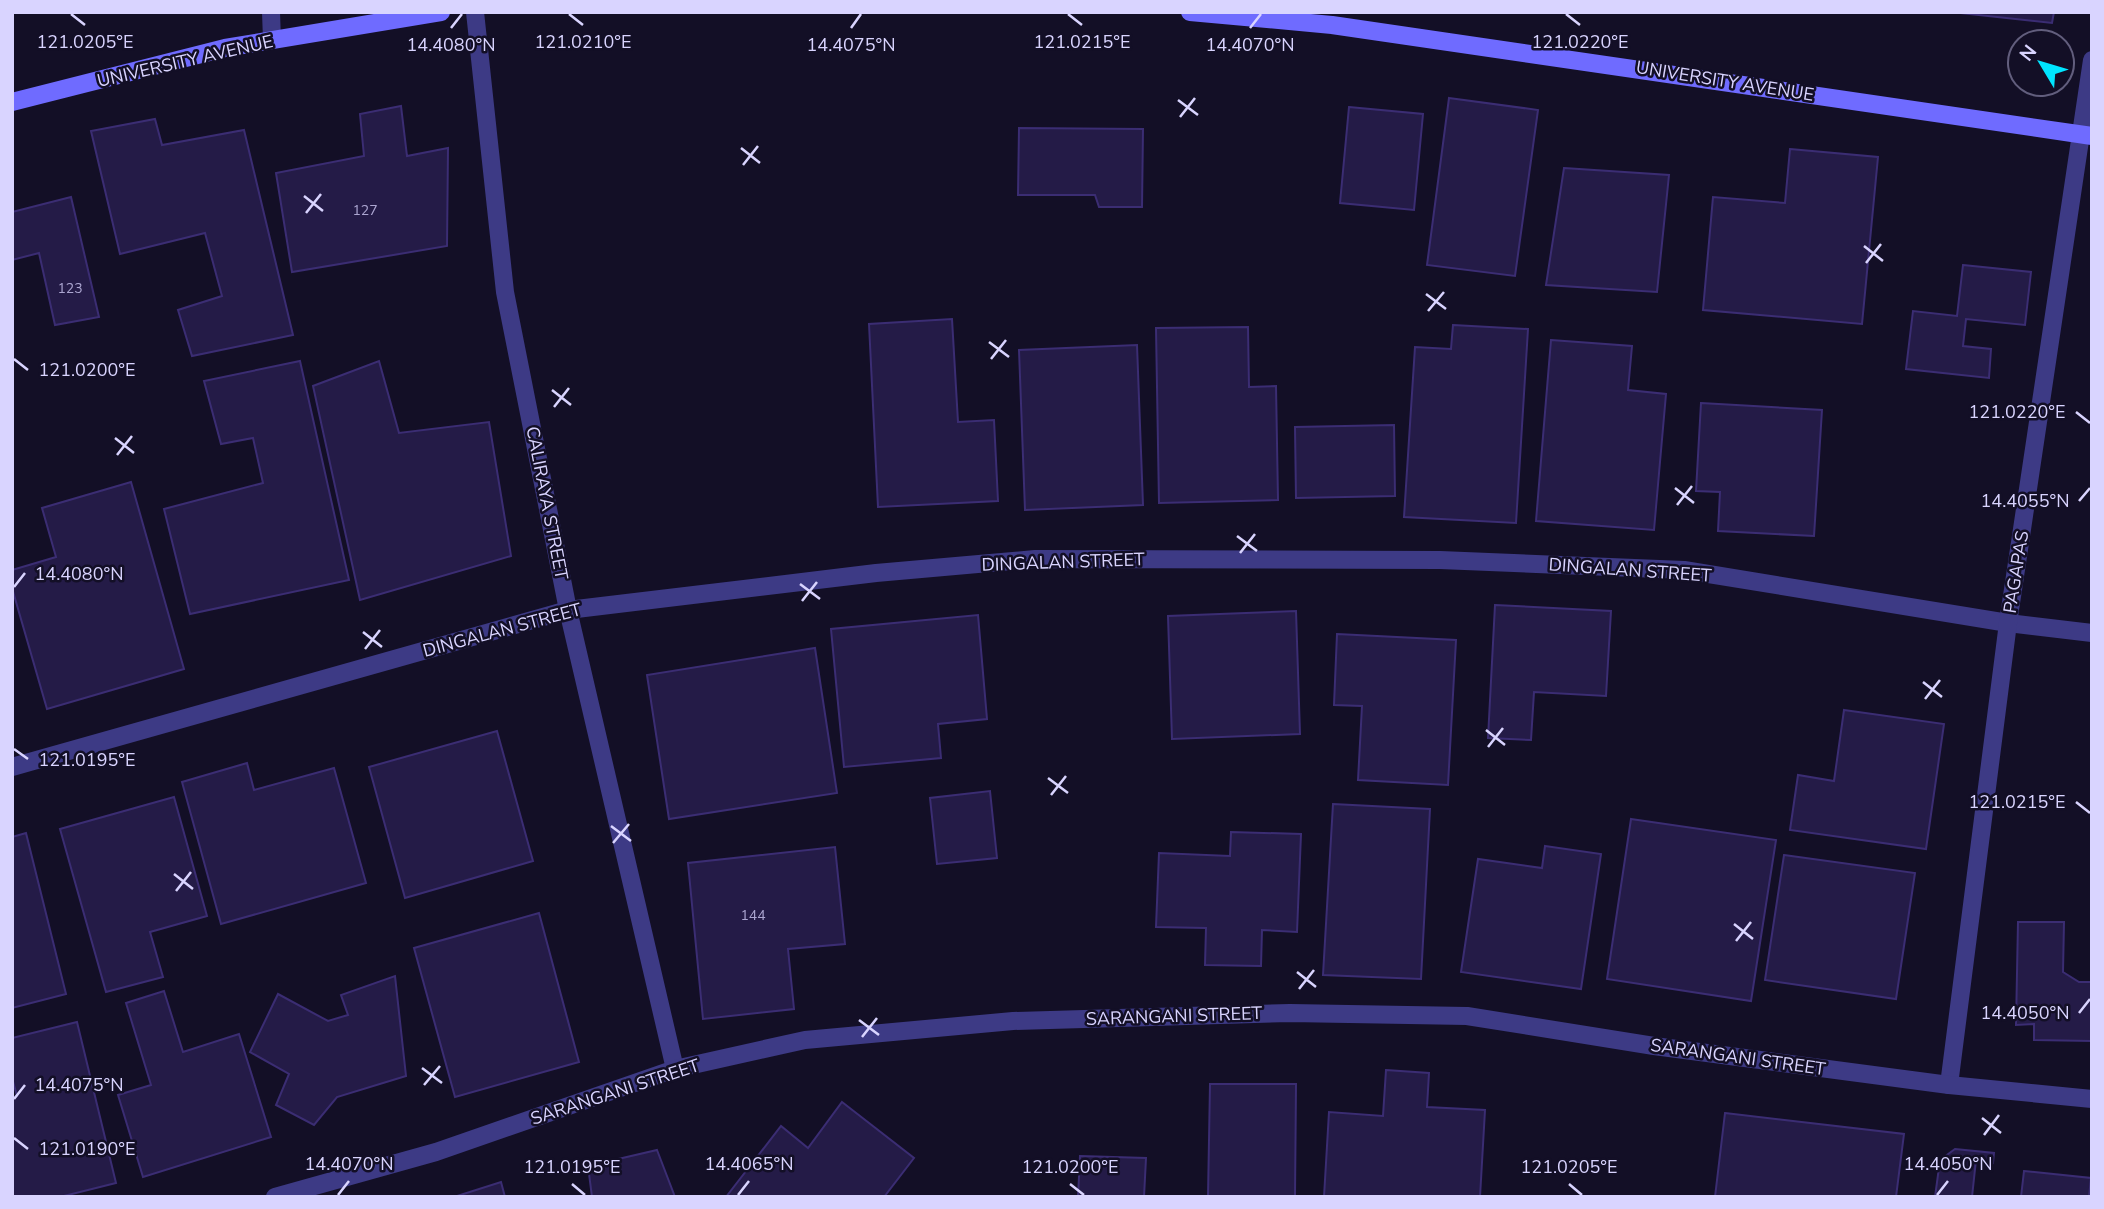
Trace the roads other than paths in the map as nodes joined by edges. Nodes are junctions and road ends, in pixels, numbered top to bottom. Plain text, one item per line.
1 (271, 12) edge
2 (441, 12) edge
3 (475, 12) edge
4 (1190, 12) edge
5 (398, 16) edge
6 (272, 40) junction
7 (2092, 60) edge
8 (12, 102) edge
9 (2086, 135) edge
10 (568, 610) junction
11 (2008, 623) junction
12 (2092, 633) edge
13 (12, 767) edge
14 (675, 1069) junction
15 (1949, 1085) junction
16 (2092, 1099) edge
17 (275, 1197) edge

1 - 6 street
2 - 5 street, UNIVERSITY AVENUE
3 - 10 street, CALIRAYA STREET
4 - 9 street, UNIVERSITY AVENUE
5 - 6 street, UNIVERSITY AVENUE
6 - 8 street, UNIVERSITY AVENUE
7 - 9 street, PAGAPAS
9 - 11 street, PAGAPAS
10 - 11 street, DINGALAN STREET
10 - 13 street, DINGALAN STREET
10 - 14 street, CALIRAYA STREET
11 - 12 street, DINGALAN STREET
11 - 15 street, PAGAPAS
14 - 15 street, SARANGANI STREET
14 - 17 street, SARANGANI STREET
15 - 16 street, SARANGANI STREET

